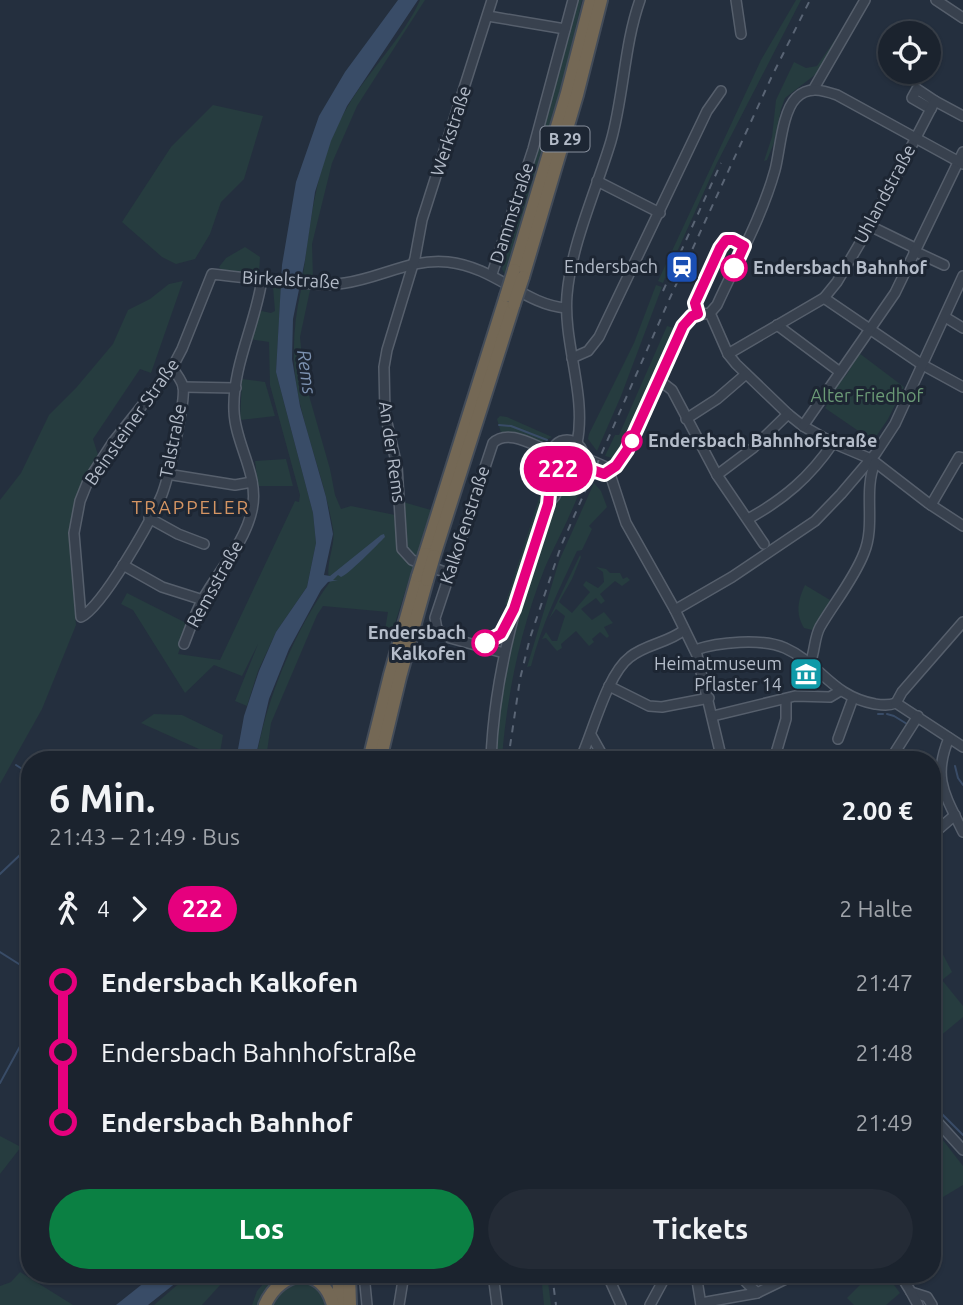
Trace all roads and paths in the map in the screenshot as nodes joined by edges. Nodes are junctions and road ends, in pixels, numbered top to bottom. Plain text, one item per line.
1 (492, 0) edge
2 (573, 0) edge
3 (591, 0) edge
4 (601, 0) edge
5 (640, 0) edge
6 (736, 0) edge
7 (865, 0) edge
8 (936, 0) edge
9 (488, 16) junction
10 (963, 18) edge
11 (565, 29) junction
12 (741, 34) dead end
13 (813, 90) junction
14 (721, 91) dead end
15 (963, 116) edge
16 (915, 137) junction
17 (962, 159) edge
18 (597, 181) junction
19 (660, 214) junction
20 (870, 226) junction
21 (914, 250) junction
22 (413, 263) junction
23 (944, 265) dead end
24 (212, 274) joint
25 (492, 274) junction
26 (519, 274) junction
27 (963, 276) edge
28 (262, 279) junction
29 (824, 298) junction
30 (566, 308) junction
31 (710, 313) junction
32 (945, 317) junction
33 (777, 325) junction
34 (963, 328) edge
35 (871, 329) junction
36 (728, 354) junction
37 (572, 358) junction
38 (921, 364) junction
39 (172, 368) junction
40 (840, 372) junction
41 (746, 374) junction
42 (659, 380) junction
43 (183, 387) junction
44 (963, 387) edge
45 (236, 388) junction
46 (788, 414) junction
47 (686, 419) junction
48 (803, 426) junction
49 (573, 441) junction
50 (833, 443) junction
51 (551, 452) junction
52 (583, 457) junction
53 (961, 458) edge
54 (873, 461) junction
55 (578, 467) junction
56 (562, 470) junction
57 (609, 471) junction
58 (167, 474) junction
59 (717, 475) junction
60 (252, 482) junction
61 (931, 505) junction
62 (149, 518) junction
63 (748, 519) junction
64 (963, 526) edge
65 (204, 544) dead end
66 (764, 544) dead end
67 (123, 565) junction
68 (450, 574) junction
69 (423, 578) junction
70 (203, 600) junction
71 (514, 609) junction
72 (675, 610) junction
73 (81, 617) joint
74 (963, 622) edge
75 (684, 630) junction
76 (488, 642) junction
77 (184, 644) dead end
78 (474, 644) junction
79 (505, 650) junction
80 (695, 650) junction
81 (810, 663) junction
82 (610, 686) junction
83 (840, 691) junction
84 (709, 698) junction
85 (853, 698) junction
86 (786, 700) junction
87 (895, 703) junction
88 (713, 716) junction
89 (918, 716) junction
90 (591, 735) junction
91 (948, 737) junction
92 (838, 739) dead end
93 (963, 747) edge
94 (371, 751) edge
95 (382, 751) edge
96 (491, 751) edge
97 (584, 751) edge
98 (600, 751) edge
99 (720, 751) edge
100 (777, 751) edge
101 (896, 751) edge
102 (941, 758) edge
103 (941, 780) edge
104 (955, 816) junction
105 (941, 827) edge
106 (963, 832) edge
107 (941, 1126) edge
108 (963, 1150) edge
109 (276, 1283) edge
110 (279, 1283) edge
111 (320, 1283) edge
112 (339, 1283) edge
113 (349, 1283) edge
114 (365, 1283) edge
115 (403, 1283) edge
116 (494, 1283) edge
117 (611, 1283) edge
118 (661, 1283) edge
119 (697, 1283) edge
120 (747, 1283) edge
121 (778, 1283) edge
122 (906, 1283) edge
123 (757, 1293) junction
124 (701, 1304) edge
125 (925, 1304) edge
126 (263, 1305) edge
127 (333, 1305) edge
128 (340, 1305) edge
129 (350, 1305) edge
130 (367, 1305) edge
131 (399, 1305) edge
132 (497, 1305) edge
133 (621, 1305) edge
134 (650, 1305) edge

1 - 9 street, Werkstraße
2 - 11 street, Dammstraße
3 - 26 highway, B 29
4 - 26 highway, B 29
5 - 18 street
6 - 12 street
7 - 13 street
8 - 10 street
9 - 11 street
9 - 22 street, Werkstraße
11 - 25 street, Dammstraße
13 - 16 street
13 - 31 street
14 - 19 street
15 - 16 street, Uhlandstraße
16 - 17 street
16 - 20 street, Uhlandstraße
17 - 21 street
18 - 19 street
18 - 30 street
19 - 37 street
20 - 21 street
20 - 29 street, Uhlandstraße
21 - 23 street
21 - 35 street
22 - 25 street, Birkelstraße
22 - 28 street, Birkelstraße
22 - 68 street, An der Rems
24 - 28 street, Birkelstraße
24 - 39 street, Beinsteiner Straße
25 - 30 street, Birkelstraße
26 - 69 highway, B 29, bridge
27 - 32 street
28 - 45 street, Remsstraße
29 - 33 street, Uhlandstraße
29 - 35 street
30 - 37 street
31 - 36 street
31 - 42 street
32 - 34 street
32 - 38 street
33 - 36 street, Uhlandstraße
33 - 40 street
35 - 38 street
35 - 40 street
36 - 41 street
37 - 49 street
38 - 44 street
38 - 54 street
39 - 43 street, Talstraße
39 - 73 street, Beinsteiner Straße
40 - 48 street
41 - 46 street
41 - 47 street
42 - 47 street
42 - 57 street
43 - 45 street
43 - 58 street, Talstraße
45 - 60 street, Remsstraße
46 - 48 street
46 - 59 street
47 - 59 street
48 - 50 street
49 - 51 street
49 - 52 street
50 - 54 street
50 - 63 street
51 - 56 street
51 - 68 street, Kalkofenstraße
52 - 55 street
52 - 57 street
53 - 61 street
54 - 61 street
54 - 72 street
54 - 81 street
55 - 56 street
55 - 57 street
56 - 71 street
57 - 72 street
58 - 60 street
58 - 62 street, Talstraße
59 - 63 street
60 - 70 street, Remsstraße
61 - 64 street
62 - 65 street
62 - 67 street, Talstraße
63 - 66 street
67 - 70 street
67 - 73 street, Talstraße
68 - 78 street, Kalkofenstraße
69 - 94 highway, B 29
69 - 95 highway, B 29
70 - 77 street, Remsstraße
71 - 76 street
71 - 79 street
72 - 75 street
74 - 87 street
75 - 80 street
75 - 82 street
76 - 78 street, Kalkofenstraße
76 - 79 street, Kalkofenstraße
78 - 79 street, Kalkofenstraße
79 - 96 street
80 - 81 street
80 - 84 street
81 - 83 street
82 - 84 street
82 - 90 street
83 - 85 street
83 - 86 street
84 - 88 street
85 - 87 street
85 - 92 street
86 - 88 street
86 - 100 street
87 - 89 street
88 - 99 street
89 - 91 street
89 - 101 street
90 - 97 street
90 - 98 street
91 - 93 street
91 - 102 street
103 - 104 street
104 - 105 street
104 - 106 street
107 - 108 street
109 - 126 highway
110 - 126 highway
111 - 127 highway
112 - 128 highway
113 - 129 highway
114 - 130 street
115 - 131 street
116 - 132 street
117 - 133 street
118 - 134 street
119 - 124 street
120 - 123 street
121 - 123 street
122 - 125 street
123 - 124 street

